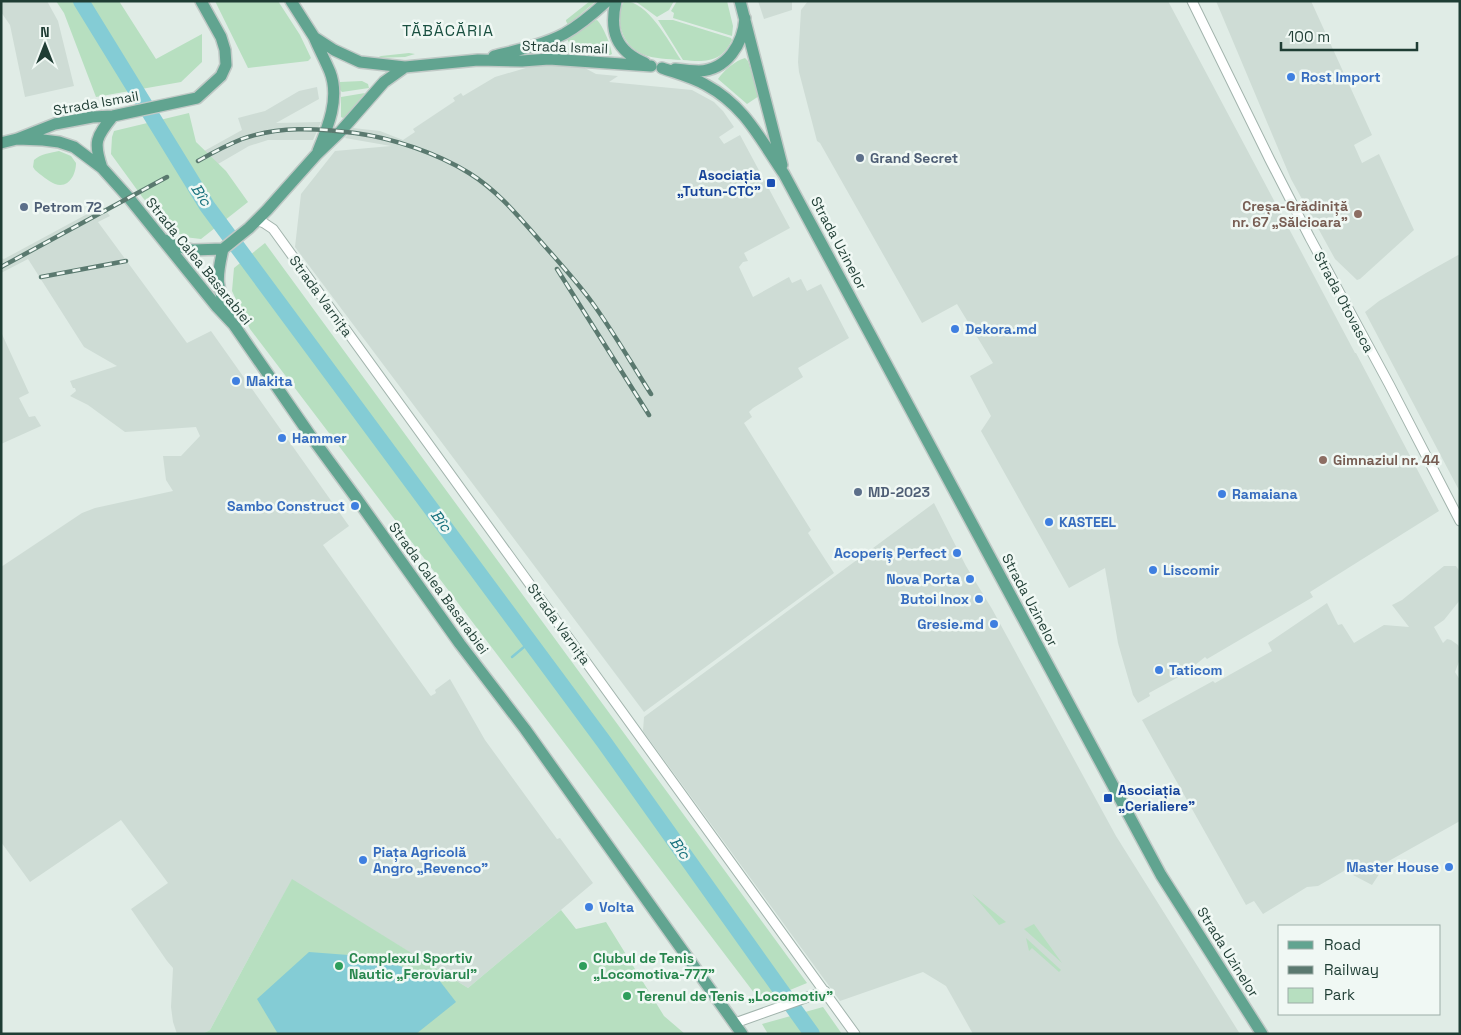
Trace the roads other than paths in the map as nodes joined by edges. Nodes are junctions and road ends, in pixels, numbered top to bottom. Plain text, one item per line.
1 (201, 1) edge
2 (291, 1) edge
3 (607, 1) edge
4 (616, 1) edge
5 (740, 1) edge
6 (1192, 1) edge
7 (745, 18) junction
8 (314, 37) junction
9 (478, 60) junction
10 (405, 67) junction
11 (656, 67) junction
12 (113, 116) junction
13 (17, 139) junction
14 (1, 143) edge
15 (316, 155) junction
16 (102, 168) junction
17 (784, 174) junction
18 (253, 224) junction
19 (159, 236) junction
20 (225, 248) junction
21 (234, 325) junction
22 (1460, 522) edge
23 (821, 993) junction
24 (735, 1023) junction
25 (742, 1034) edge
26 (855, 1034) edge
27 (1262, 1034) edge

1 - 12 main road, Strada Ismail
2 - 8 main road
3 - 9 main road, Strada Ismail
4 - 11 main road
5 - 7 main road, Strada Uzinelor
6 - 22 street, Strada Otovasca
7 - 11 main road, Strada Ismail
7 - 17 main road, Strada Uzinelor
8 - 10 main road, Strada Ismail
8 - 15 main road
9 - 10 main road, Strada Ismail
9 - 11 main road, Strada Ismail
10 - 15 main road
11 - 17 main road, Strada Uzinelor
12 - 13 main road, Strada Ismail
12 - 16 main road
13 - 14 main road, Strada Ismail
13 - 16 main road, Strada Calea Basarabiei
15 - 18 main road
16 - 19 main road, Strada Calea Basarabiei
17 - 27 main road, Strada Uzinelor
18 - 20 main road
18 - 23 street, Strada Varnița
19 - 20 main road
19 - 21 main road, Strada Calea Basarabiei
20 - 21 main road
21 - 24 main road, Strada Calea Basarabiei
23 - 24 street
23 - 26 street, Strada Varnița
24 - 25 main road, Strada Calea Basarabiei

